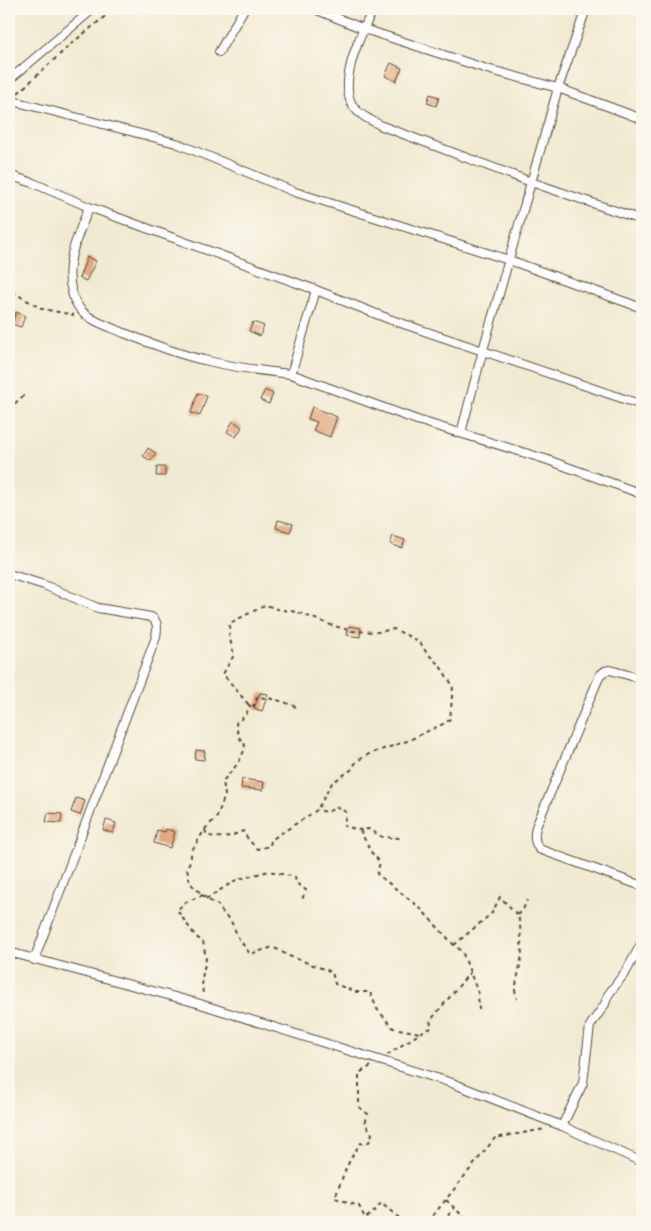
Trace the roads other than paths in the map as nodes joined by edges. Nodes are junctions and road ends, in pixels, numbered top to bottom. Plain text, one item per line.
1 (93, 9) edge
2 (244, 9) edge
3 (315, 9) edge
4 (372, 9) edge
5 (586, 9) edge
6 (364, 29) junction
7 (219, 52) dead end
8 (9, 80) edge
9 (558, 88) junction
10 (9, 100) edge
11 (642, 119) edge
12 (9, 175) edge
13 (531, 182) junction
14 (89, 208) junction
15 (642, 220) edge
16 (509, 260) junction
17 (316, 290) junction
18 (642, 308) edge
19 (482, 350) junction
20 (291, 374) junction
21 (642, 405) edge
22 (461, 433) junction
23 (642, 494) edge
24 (9, 574) edge
25 (642, 679) edge
26 (642, 886) edge
27 (642, 942) edge
28 (9, 952) edge
29 (34, 960) junction
30 (562, 1126) junction
31 (642, 1162) edge

1 - 8 street
2 - 7 street
3 - 6 street
4 - 6 street
5 - 9 street
6 - 9 street
6 - 13 street
9 - 11 street
9 - 13 street
10 - 16 street
12 - 14 street
13 - 15 street
13 - 16 street
14 - 17 street
14 - 20 street
16 - 18 street
16 - 19 street
17 - 19 street
17 - 20 street
19 - 21 street
19 - 22 street
20 - 22 street
22 - 23 street
24 - 29 street
25 - 26 street
27 - 30 street
28 - 29 street
29 - 30 street
30 - 31 street

